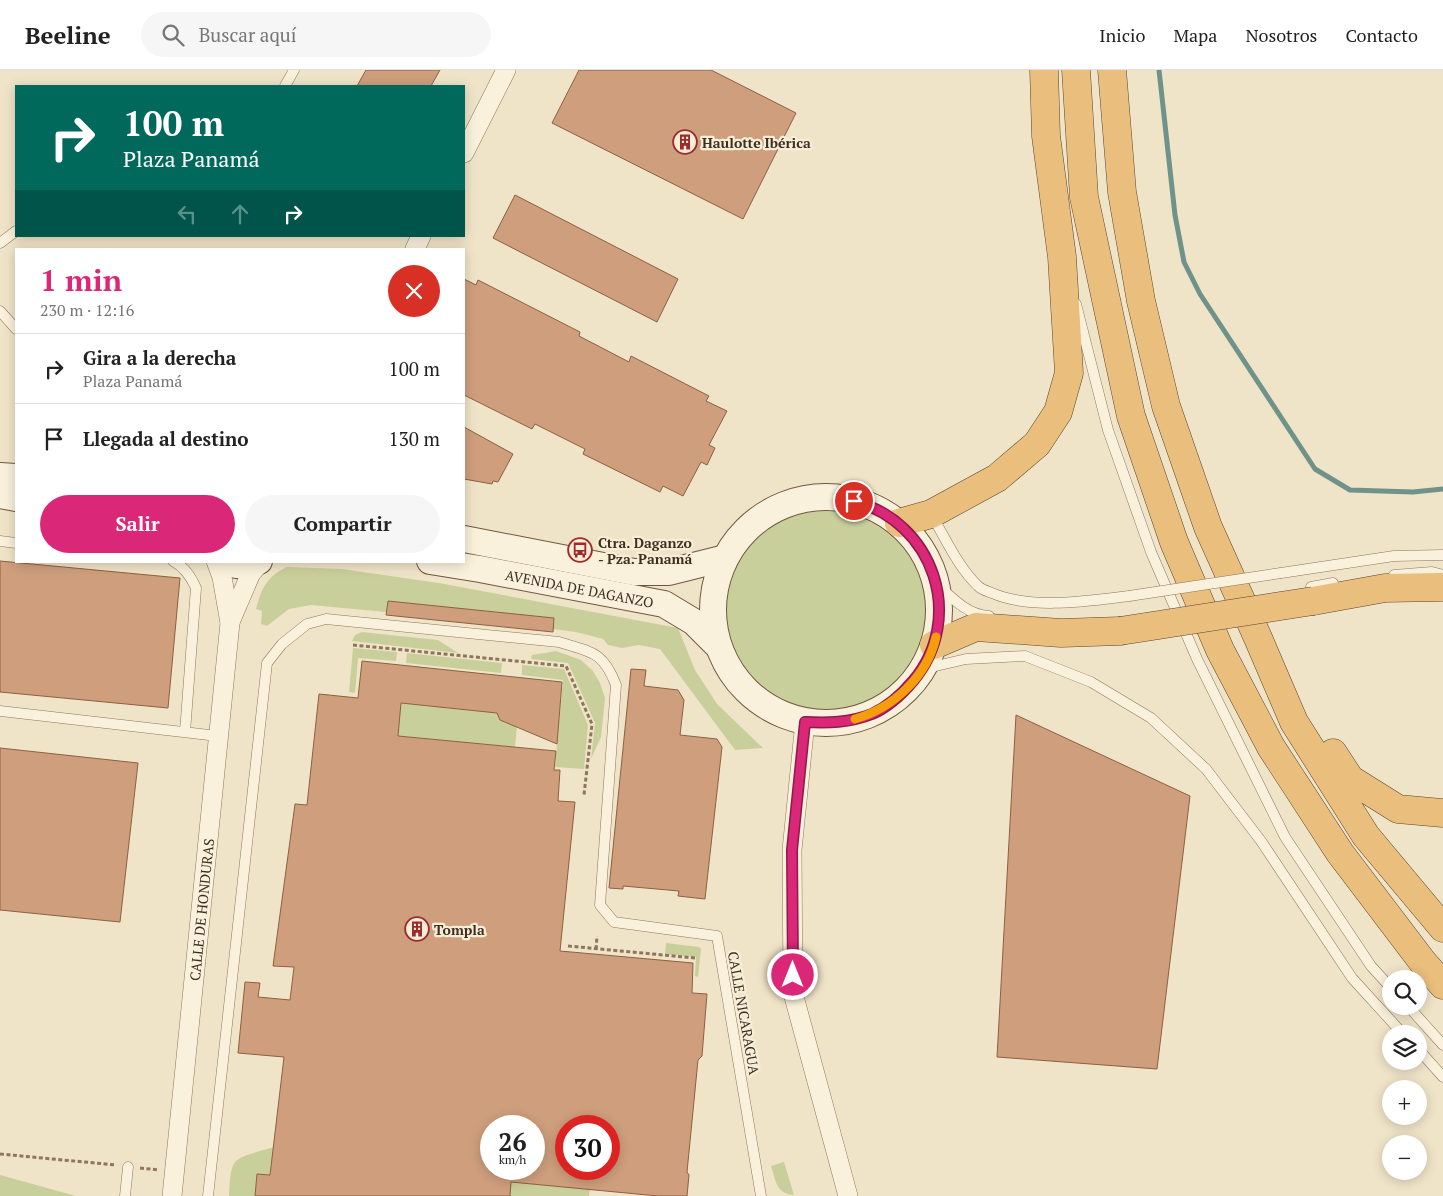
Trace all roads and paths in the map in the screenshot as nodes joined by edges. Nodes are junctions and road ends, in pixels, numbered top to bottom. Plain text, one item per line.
1 (294, 70) edge
2 (506, 70) edge
3 (1044, 70) edge
4 (1076, 70) edge
5 (1112, 70) edge
6 (286, 85) edge
7 (465, 151) edge
8 (15, 232) edge
9 (0, 243) edge
10 (1062, 257) junction
11 (0, 311) edge
12 (15, 328) edge
13 (0, 476) edge
14 (15, 477) edge
15 (0, 495) edge
16 (15, 498) edge
17 (931, 514) junction
18 (899, 523) junction
19 (465, 540) edge
20 (0, 541) edge
21 (15, 543) edge
22 (1443, 555) edge
23 (725, 558) junction
24 (178, 563) edge
25 (217, 563) edge
26 (232, 563) edge
27 (254, 563) edge
28 (259, 563) edge
29 (442, 563) edge
30 (1388, 575) dead end
31 (1443, 575) edge
32 (1340, 582) dead end
33 (936, 583) junction
34 (1443, 587) edge
35 (1308, 592) junction
36 (1254, 598) dead end
37 (1234, 601) dead end
38 (1215, 604) dead end
39 (1000, 617) dead end
40 (230, 623) junction
41 (1065, 623) dead end
42 (1120, 626) junction
43 (1258, 638) junction
44 (353, 645) dead end
45 (717, 645) junction
46 (929, 657) junction
47 (0, 711) edge
48 (805, 722) junction
49 (185, 732) junction
50 (218, 736) junction
51 (584, 795) dead end
52 (1443, 813) edge
53 (1443, 928) edge
54 (597, 936) dead end
55 (568, 946) dead end
56 (596, 949) junction
57 (695, 958) dead end
58 (1382, 978) edge
59 (1443, 985) edge
60 (1416, 1015) edge
61 (1396, 1025) edge
62 (1443, 1045) edge
63 (1427, 1059) edge
64 (1443, 1077) edge
65 (0, 1154) edge
66 (128, 1166) junction
67 (175, 1172) junction
68 (125, 1196) edge
69 (172, 1196) edge
70 (208, 1196) edge
71 (761, 1196) edge
72 (848, 1196) edge

1 - 6 lane
2 - 7 street
3 - 10 highway
4 - 59 highway
5 - 43 highway
8 - 9 lane
10 - 17 highway
10 - 58 lane
11 - 12 lane
13 - 14 main road
15 - 16 main road
17 - 18 highway
17 - 22 lane, bridge
18 - 23 main road
18 - 33 main road
19 - 23 main road, AVENIDA DE DAGANZO
20 - 21 lane
23 - 45 main road
24 - 49 lane
25 - 40 street, CALLE DE HONDURAS
26 - 27 main road
28 - 40 street, CALLE DE HONDURAS
29 - 45 main road, AVENIDA DE DAGANZO
30 - 31 lane
32 - 35 lane
33 - 39 lane
33 - 46 main road
34 - 35 highway
35 - 42 highway, bridge
36 - 37 lane
38 - 42 lane
40 - 50 street, CALLE DE HONDURAS
41 - 42 lane
42 - 46 highway
43 - 52 highway
43 - 53 highway
44 - 51 path
45 - 48 main road
46 - 48 main road
46 - 61 lane
47 - 49 lane
48 - 72 street
49 - 50 lane
50 - 67 street, CALLE DE HONDURAS
54 - 56 path
55 - 56 path
56 - 57 path
60 - 62 lane
63 - 64 lane
65 - 66 path
66 - 67 path
66 - 68 lane
67 - 69 street, CALLE DE HONDURAS
70 - 71 lane, CALLE NICARAGUA

